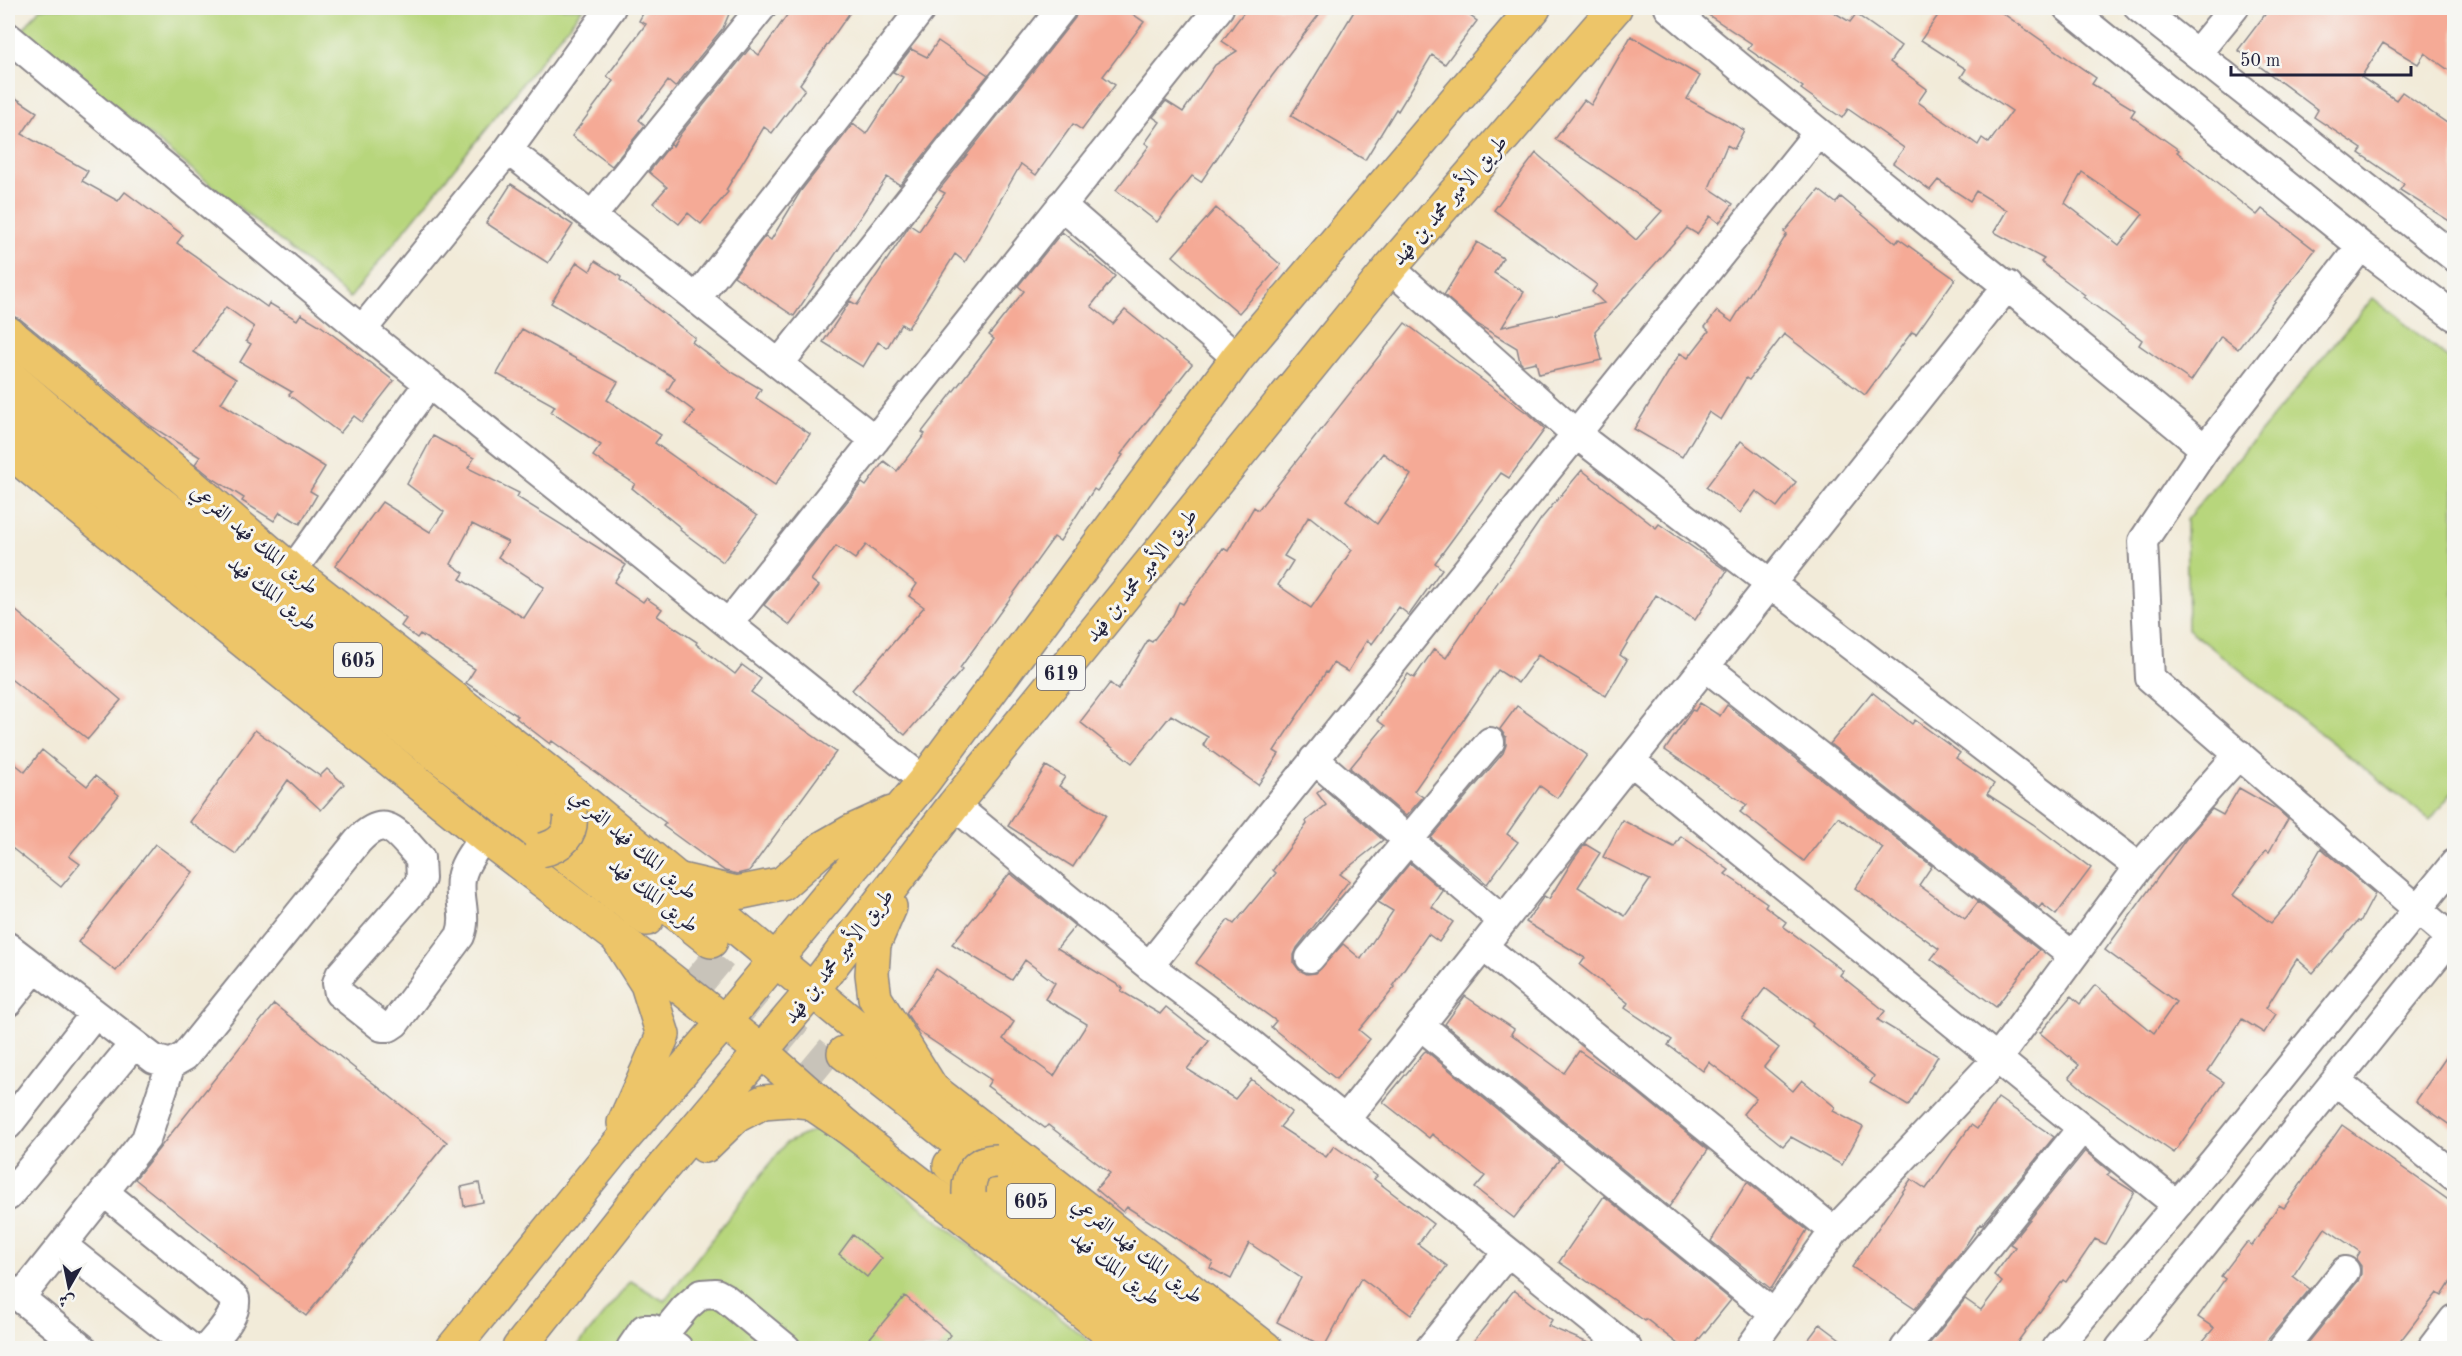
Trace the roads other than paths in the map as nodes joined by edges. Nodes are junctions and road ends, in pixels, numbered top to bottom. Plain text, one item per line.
1 (611, 8) edge
2 (761, 8) edge
3 (922, 8) edge
4 (1062, 8) edge
5 (1219, 8) edge
6 (1534, 8) edge
7 (1615, 8) edge
8 (1669, 8) edge
9 (2068, 8) edge
10 (2139, 8) edge
11 (2234, 8) edge
12 (8, 37) edge
13 (2197, 53) junction
14 (1817, 134) junction
15 (508, 150) junction
16 (1061, 205) junction
17 (592, 216) junction
18 (2361, 246) junction
19 (2454, 257) edge
20 (1390, 268) junction
21 (2008, 285) junction
22 (696, 299) junction
23 (2454, 316) edge
24 (362, 330) junction
25 (8, 333) edge
26 (1237, 358) junction
27 (780, 364) junction
28 (8, 375) edge
29 (429, 383) junction
30 (8, 416) edge
31 (1576, 434) junction
32 (875, 440) junction
33 (2205, 449) junction
34 (8, 450) edge
35 (292, 571) junction
36 (1772, 584) junction
37 (729, 624) junction
38 (1706, 667) junction
39 (1490, 742) dead end
40 (2239, 754) junction
41 (1314, 759) junction
42 (1631, 761) junction
43 (544, 770) junction
44 (924, 781) junction
45 (954, 805) junction
46 (899, 809) junction
47 (484, 836) junction
48 (931, 836) junction
49 (1409, 840) junction
50 (2454, 864) edge
51 (2139, 867) junction
52 (676, 879) junction
53 (2417, 910) junction
54 (1503, 921) junction
55 (2453, 936) edge
56 (617, 937) junction
57 (1483, 946) junction
58 (8, 947) edge
59 (2073, 956) junction
60 (1310, 958) dead end
61 (776, 961) junction
62 (1149, 966) junction
63 (35, 968) junction
64 (812, 991) junction
65 (8, 1002) edge
66 (94, 1015) junction
67 (724, 1022) junction
68 (1420, 1025) junction
69 (134, 1044) junction
70 (762, 1052) junction
71 (1996, 1059) junction
72 (171, 1064) junction
73 (2336, 1081) junction
74 (932, 1089) junction
75 (1345, 1120) junction
76 (8, 1125) edge
77 (847, 1127) junction
78 (2082, 1128) junction
79 (612, 1152) junction
80 (2454, 1176) edge
81 (1044, 1177) junction
82 (649, 1184) junction
83 (104, 1192) junction
84 (8, 1196) edge
85 (2177, 1205) junction
86 (1834, 1231) junction
87 (992, 1239) junction
88 (62, 1245) junction
89 (1508, 1252) junction
90 (2345, 1271) dead end
91 (14, 1293) edge
92 (1774, 1314) junction
93 (2453, 1324) edge
94 (670, 1342) edge
95 (82, 1348) edge
96 (191, 1348) edge
97 (207, 1348) edge
98 (453, 1348) edge
99 (519, 1348) edge
100 (631, 1348) edge
101 (786, 1348) edge
102 (1128, 1348) edge
103 (1174, 1348) edge
104 (1219, 1348) edge
105 (1265, 1348) edge
106 (1430, 1348) edge
107 (1627, 1348) edge
108 (1750, 1348) edge
109 (1905, 1348) edge
110 (2056, 1348) edge
111 (2120, 1348) edge
112 (2283, 1348) edge
113 (2432, 1348) edge

1 - 15 street
2 - 17 street
3 - 22 street
4 - 27 street
5 - 16 street
6 - 26 main road, طريق الأمير محمد بن فهد / 619
7 - 20 main road, طريق الأمير محمد بن فهد / 619
8 - 14 street
9 - 18 street
10 - 13 street
11 - 13 street
12 - 24 street
13 - 19 street
14 - 21 street
14 - 31 street
15 - 17 street
15 - 24 street
16 - 26 street
16 - 32 street
17 - 22 street
18 - 23 street
18 - 33 street
20 - 31 street
20 - 45 main road, طريق الأمير محمد بن فهد / 619
21 - 33 street
21 - 36 street
22 - 27 street
24 - 29 street
25 - 35 main road, طريق الملك فهد الفرعي
26 - 44 main road, طريق الأمير محمد بن فهد / 619
27 - 32 street
28 - 30 main road, طريق الملك فهد / 605
29 - 35 street
29 - 37 street
31 - 36 street
31 - 41 street
32 - 37 street
33 - 40 street
34 - 47 main road
35 - 43 main road, طريق الملك فهد الفرعي
36 - 38 street
36 - 51 street
37 - 44 street
38 - 42 street
38 - 59 street
39 - 49 street
40 - 51 street
40 - 53 street
41 - 49 street
41 - 62 street
42 - 54 street
42 - 71 street
43 - 47 main road, bridge
43 - 52 main road, طريق الملك فهد الفرعي
44 - 46 main road, طريق الأمير محمد بن فهد / 619
45 - 48 main road, طريق الأمير محمد بن فهد / 619
45 - 62 street
46 - 52 main road
46 - 61 main road, طريق الأمير محمد بن فهد / 619
47 - 56 main road
47 - 72 street
48 - 64 main road, طريق الأمير محمد بن فهد / 619
48 - 74 main road
49 - 54 street
49 - 60 street
50 - 53 street
51 - 59 street
52 - 61 main road, طريق الملك فهد الفرعي
53 - 55 street
53 - 85 street
54 - 57 street
55 - 73 street
56 - 67 main road
56 - 79 main road
57 - 68 street
57 - 86 street
58 - 63 street
59 - 71 street
61 - 64 main road, طريق الملك فهد الفرعي
61 - 67 main road, طريق الأمير محمد بن فهد / 619
62 - 75 street
63 - 65 street
63 - 66 street
64 - 70 main road, طريق الأمير محمد بن فهد / 619
64 - 74 main road, طريق الملك فهد الفرعي
66 - 69 street
66 - 76 street
67 - 70 main road
67 - 79 main road, طريق الأمير محمد بن فهد / 619
68 - 75 street
68 - 92 street
69 - 72 street
69 - 84 street
70 - 77 main road
70 - 82 main road, طريق الأمير محمد بن فهد / 619
71 - 78 street
71 - 86 street
72 - 83 street
73 - 80 street
73 - 111 street
74 - 81 main road, طريق الملك فهد الفرعي
75 - 89 street
77 - 82 main road
77 - 87 main road
78 - 85 street
78 - 109 street
79 - 98 main road, طريق الأمير محمد بن فهد / 619
81 - 87 main road, bridge
81 - 105 main road, طريق الملك فهد الفرعي
82 - 99 main road, طريق الأمير محمد بن فهد / 619
83 - 88 street
83 - 97 street
85 - 110 street
86 - 92 street
87 - 102 main road
88 - 91 street
88 - 96 street
89 - 106 street
89 - 107 street
90 - 112 street
91 - 95 street
92 - 108 street
93 - 113 street
94 - 100 street
94 - 101 street
103 - 104 main road, طريق الملك فهد / 605

